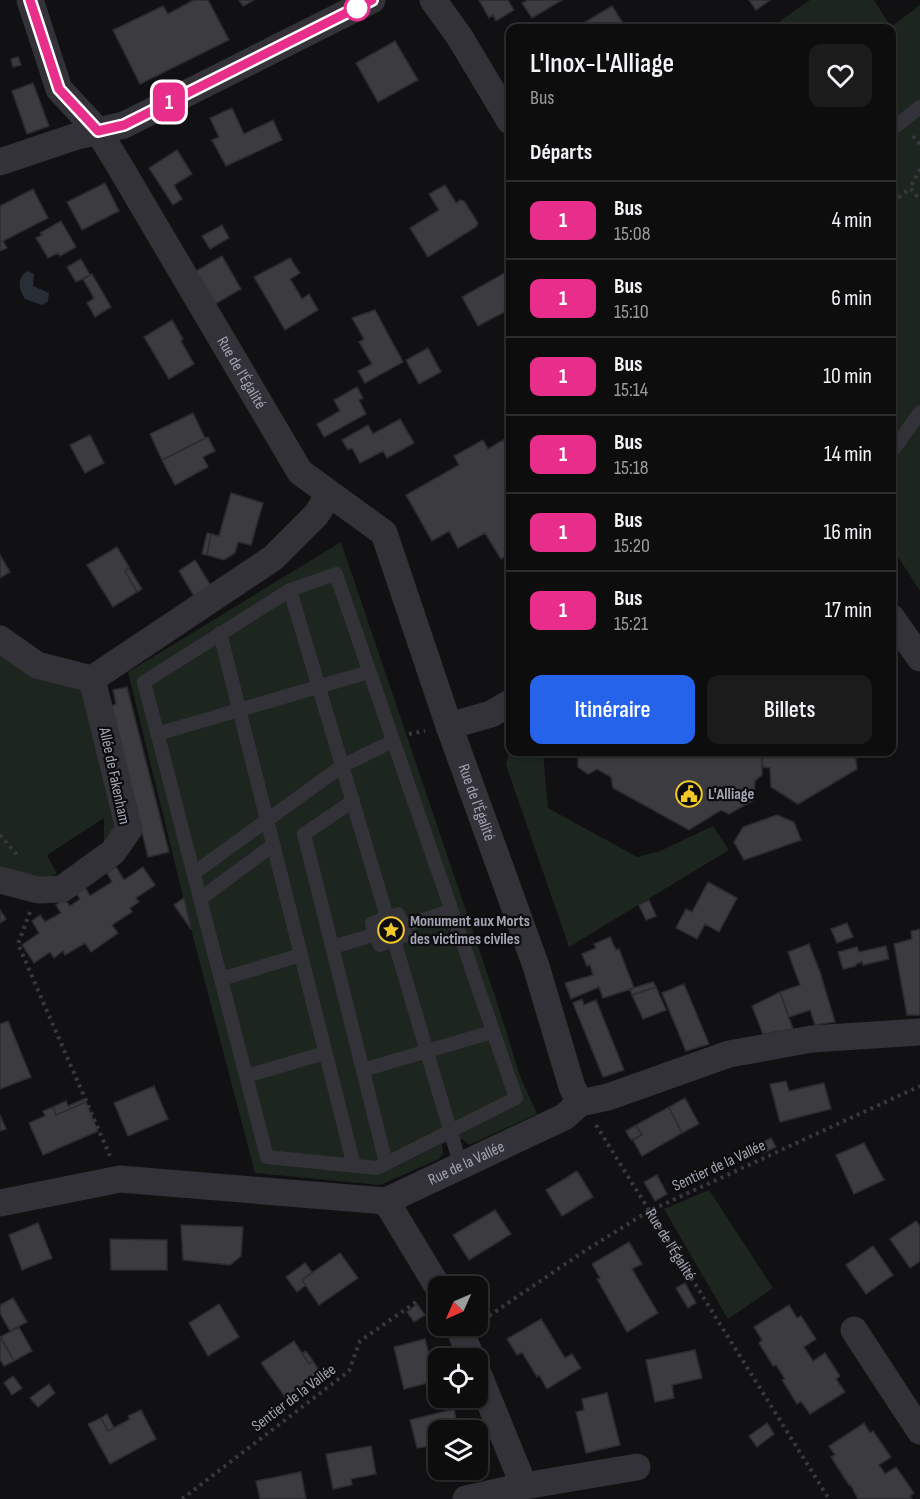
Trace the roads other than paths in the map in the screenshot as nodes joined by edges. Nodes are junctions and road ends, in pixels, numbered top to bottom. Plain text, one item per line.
1 (30, 0) edge
2 (372, 0) edge
3 (433, 0) edge
4 (920, 107) edge
5 (506, 114) edge
6 (896, 126) edge
7 (98, 131) junction
8 (0, 162) edge
9 (920, 412) edge
10 (896, 446) edge
11 (329, 495) junction
12 (290, 590) junction
13 (896, 624) edge
14 (220, 633) junction
15 (0, 639) edge
16 (920, 658) edge
17 (369, 672) junction
18 (92, 679) junction
19 (319, 687) junction
20 (506, 705) edge
21 (240, 710) junction
22 (449, 726) junction
23 (158, 734) junction
24 (393, 741) junction
25 (342, 766) junction
26 (352, 801) junction
27 (267, 820) junction
28 (273, 845) junction
29 (194, 873) junction
30 (0, 880) edge
31 (200, 899) junction
32 (452, 911) junction
33 (387, 917) junction
34 (403, 926) junction
35 (376, 934) junction
36 (394, 940) junction
37 (333, 947) junction
38 (301, 955) junction
39 (221, 979) junction
40 (492, 1032) junction
41 (920, 1032) edge
42 (427, 1051) junction
43 (325, 1053) junction
44 (363, 1070) junction
45 (246, 1076) junction
46 (580, 1103) junction
47 (451, 1132) junction
48 (386, 1163) junction
49 (354, 1166) junction
50 (461, 1167) junction
51 (386, 1202) junction
52 (0, 1203) edge
53 (431, 1276) edge
54 (854, 1330) dead end
55 (488, 1398) edge
56 (920, 1431) edge
57 (637, 1467) dead end
58 (524, 1486) junction
59 (466, 1499) edge

1 - 7 street, Rue de l'Égalité
2 - 7 street
3 - 5 street
4 - 6 lane
7 - 8 street
7 - 11 street, Rue de l'Égalité
9 - 10 lane
11 - 18 street
11 - 22 street, Rue de l'Égalité
12 - 14 lane
12 - 17 lane
12 - 19 lane
13 - 16 street
14 - 21 lane
14 - 23 lane
15 - 18 street
17 - 19 lane
17 - 24 lane
18 - 30 street, Allée de Fakenham
19 - 21 lane
19 - 25 lane
20 - 22 street
21 - 23 lane
21 - 27 lane
22 - 46 street, Rue de l'Égalité
23 - 29 lane
24 - 25 lane
24 - 32 lane
25 - 26 lane
25 - 27 lane
26 - 33 lane
26 - 37 lane
27 - 28 lane
27 - 29 lane
28 - 31 lane
28 - 38 lane
29 - 31 lane
31 - 39 lane
32 - 34 lane
32 - 40 lane
33 - 34 lane
33 - 35 lane
34 - 36 lane
35 - 36 lane
35 - 37 lane
36 - 42 lane
37 - 44 lane
38 - 39 lane
38 - 43 lane
39 - 45 lane
40 - 42 lane
40 - 47 lane
41 - 46 street, Rue de la Vallée
42 - 44 lane
42 - 47 lane
43 - 45 lane
43 - 49 lane
44 - 48 lane
45 - 49 lane
46 - 50 street, Rue de la Vallée
47 - 48 lane
47 - 50 lane
48 - 49 lane
50 - 51 street, Rue de la Vallée
51 - 52 street, Rue de la Vallée
51 - 53 street
54 - 56 street
55 - 58 street
57 - 58 street
58 - 59 street

